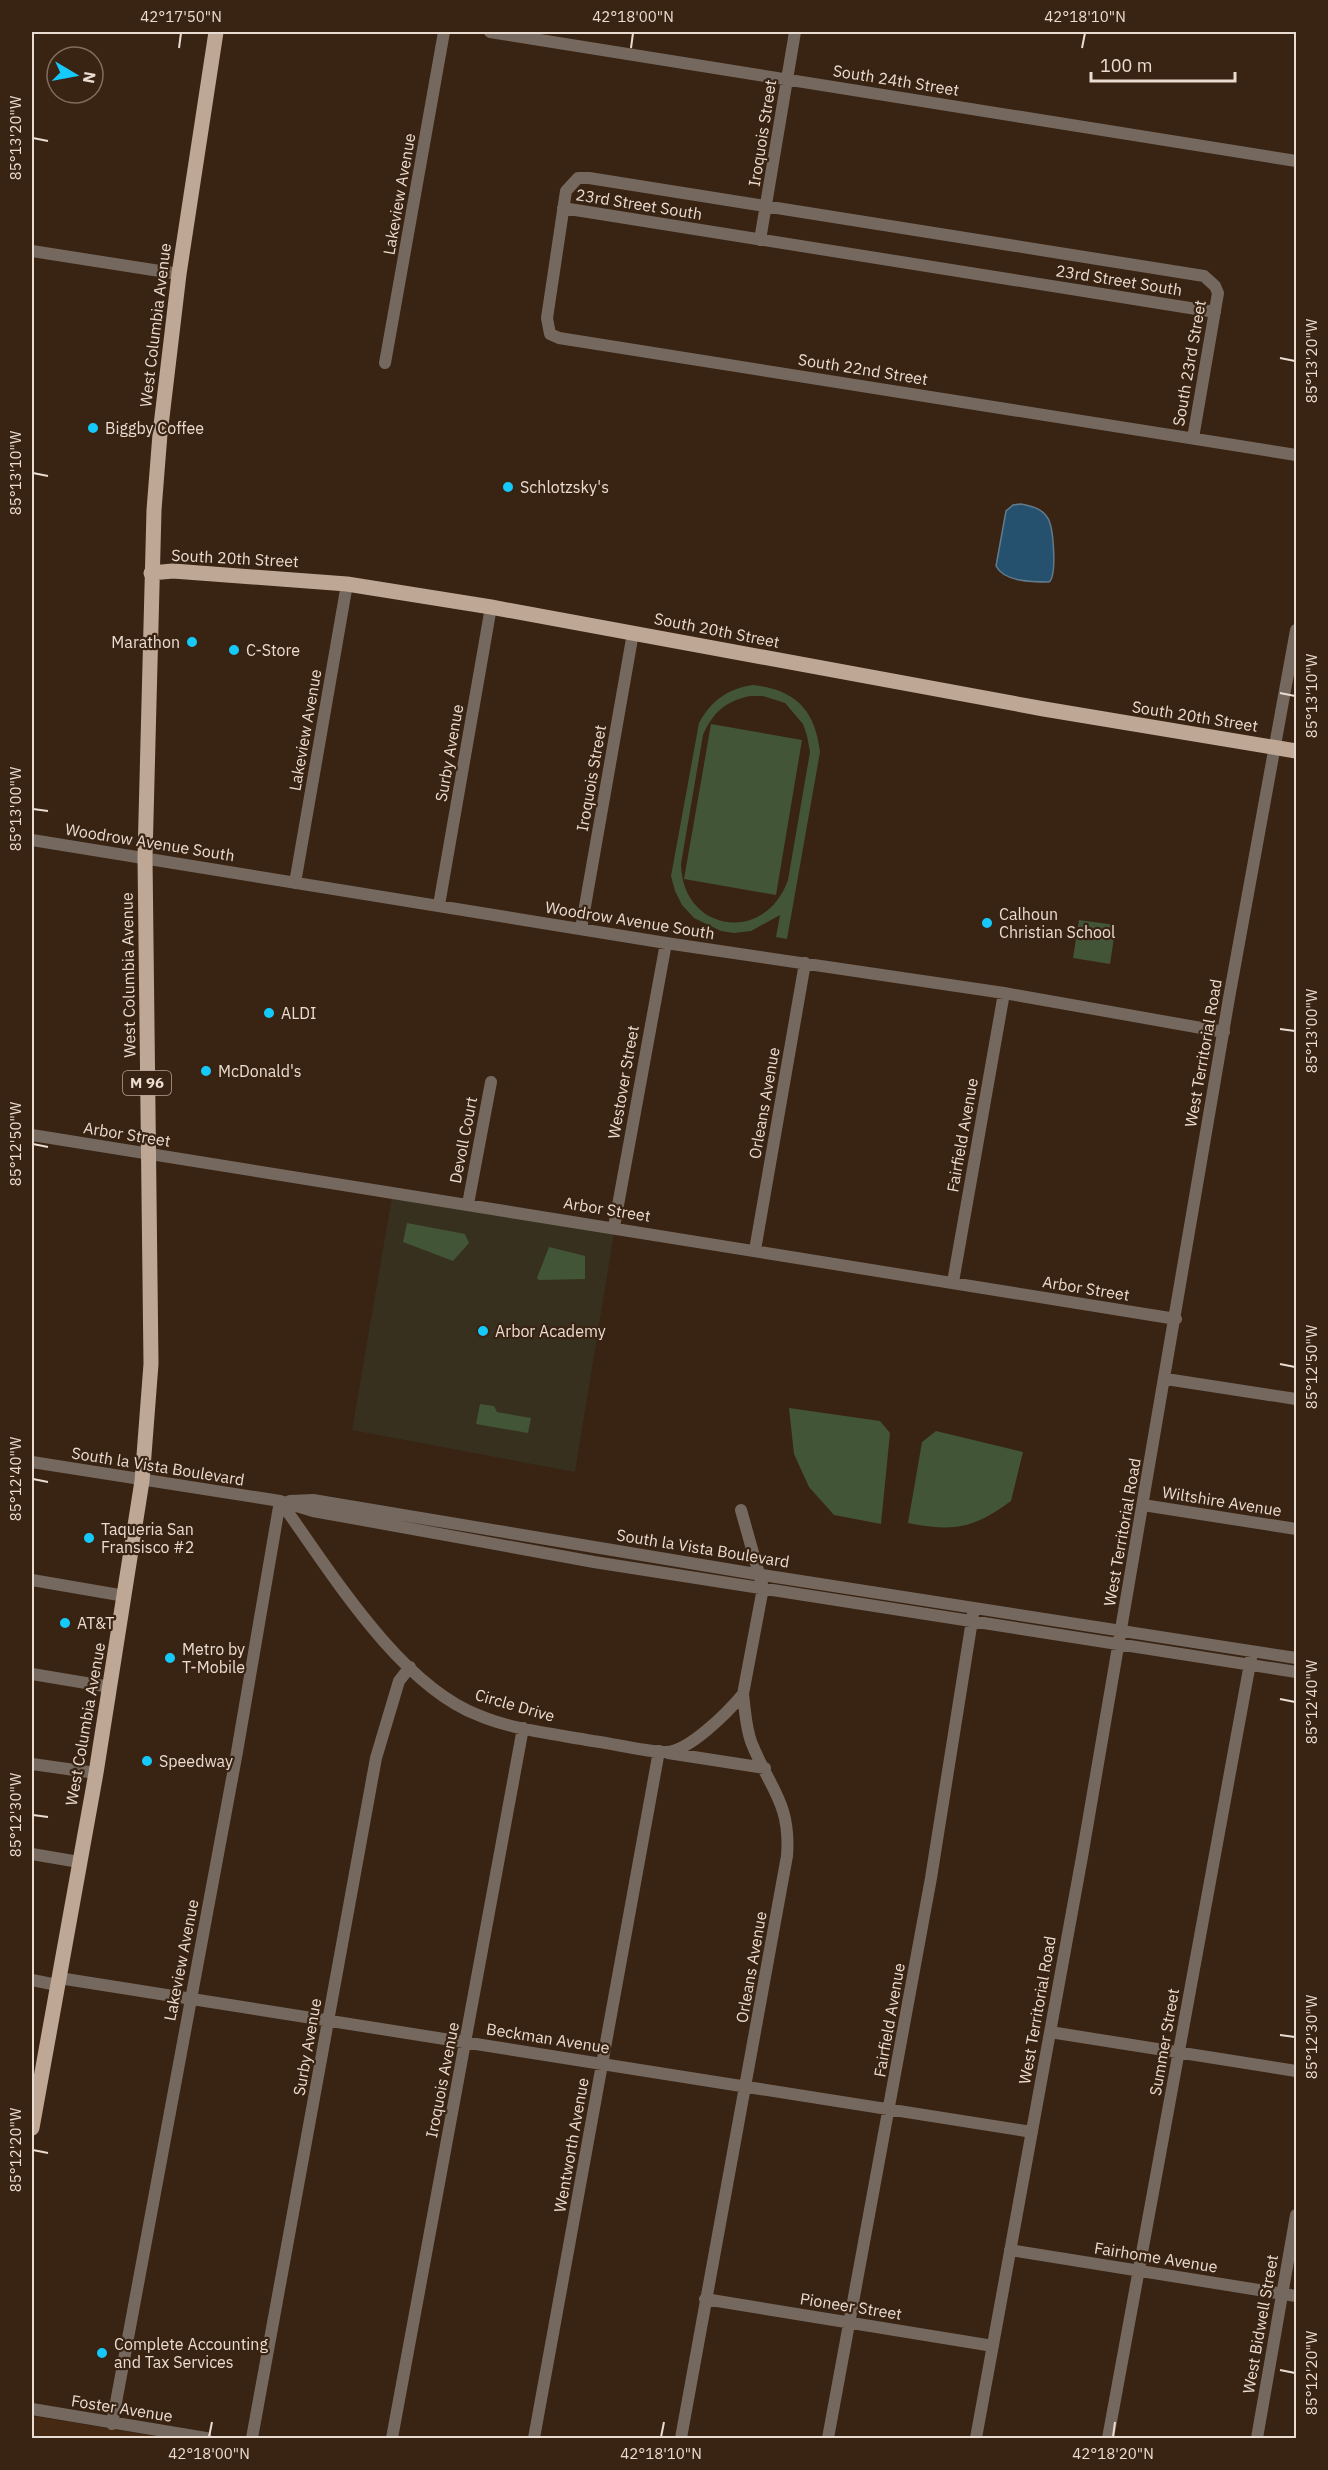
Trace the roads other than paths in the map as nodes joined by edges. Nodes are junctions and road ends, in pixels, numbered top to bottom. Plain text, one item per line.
1 (216, 32) edge
2 (444, 32) edge
3 (490, 32) edge
4 (795, 32) edge
5 (787, 79) junction
6 (1296, 161) edge
7 (768, 206) junction
8 (563, 208) junction
9 (760, 240) junction
10 (32, 250) edge
11 (179, 274) junction
12 (1218, 293) joint
13 (1215, 312) junction
14 (385, 363) dead end
15 (1193, 438) junction
16 (1296, 455) edge
17 (151, 573) junction
18 (347, 584) junction
19 (491, 607) junction
20 (1296, 630) edge
21 (633, 633) junction
22 (1274, 747) junction
23 (1296, 751) edge
24 (32, 840) edge
25 (145, 857) junction
26 (295, 883) junction
27 (439, 905) junction
28 (581, 929) junction
29 (666, 943) junction
30 (806, 963) junction
31 (1004, 993) junction
32 (1224, 1032) junction
33 (491, 1082) dead end
34 (32, 1135) edge
35 (147, 1154) junction
36 (468, 1204) junction
37 (614, 1227) junction
38 (755, 1250) junction
39 (953, 1282) junction
40 (1176, 1319) junction
41 (1166, 1378) junction
42 (1296, 1399) edge
43 (32, 1462) edge
44 (142, 1481) junction
45 (280, 1501) junction
46 (1143, 1505) junction
47 (741, 1510) dead end
48 (1296, 1530) edge
49 (762, 1575) junction
50 (32, 1580) edge
51 (763, 1588) junction
52 (125, 1596) junction
53 (974, 1606) junction
54 (973, 1621) junction
55 (1122, 1630) junction
56 (1119, 1644) junction
57 (1252, 1651) junction
58 (1296, 1658) edge
59 (1250, 1665) junction
60 (410, 1667) junction
61 (1296, 1672) edge
62 (32, 1674) edge
63 (110, 1687) junction
64 (743, 1694) junction
65 (523, 1728) junction
66 (662, 1752) junction
67 (32, 1764) edge
68 (765, 1768) junction
69 (96, 1773) junction
70 (32, 1854) edge
71 (79, 1862) junction
72 (32, 1980) edge
73 (58, 1981) junction
74 (191, 1998) junction
75 (329, 2019) junction
76 (1050, 2032) junction
77 (466, 2041) junction
78 (1179, 2053) junction
79 (602, 2064) junction
80 (1296, 2071) edge
81 (746, 2086) junction
82 (889, 2108) junction
83 (32, 2128) edge
84 (1032, 2132) junction
85 (1296, 2215) edge
86 (1010, 2250) junction
87 (1140, 2271) junction
88 (1282, 2294) junction
89 (1296, 2296) edge
90 (705, 2299) junction
91 (849, 2323) junction
92 (993, 2346) junction
93 (32, 2409) edge
94 (112, 2424) junction
95 (206, 2439) edge
96 (252, 2439) edge
97 (392, 2439) edge
98 (534, 2439) edge
99 (681, 2439) edge
100 (828, 2439) edge
101 (976, 2439) edge
102 (1108, 2439) edge
103 (1257, 2439) edge

1 - 11 main road, West Columbia Avenue / M 96
2 - 14 street, Lakeview Avenue
3 - 5 street, South 24th Street
4 - 5 street, Iroquois Street
5 - 6 street, South 24th Street
5 - 7 street, Iroquois Street
7 - 8 street, 23rd Street South
7 - 9 street, Iroquois Street
7 - 12 street, 23rd Street South
8 - 9 street, 23rd Street South
8 - 15 street, South 22nd Street
9 - 13 street, 23rd Street South
10 - 11 street
11 - 17 main road, West Columbia Avenue / M 96
12 - 13 street, South 23rd Street
13 - 15 street, South 23rd Street
15 - 16 street, South 22nd Street
17 - 18 main road, South 20th Street
17 - 25 main road, West Columbia Avenue / M 96
18 - 19 main road, South 20th Street
18 - 26 street, Lakeview Avenue
19 - 21 main road, South 20th Street
19 - 27 street, Surby Avenue
20 - 22 street, West Territorial Road
21 - 22 main road, South 20th Street
21 - 28 street, Iroquois Street
22 - 23 main road, South 20th Street
22 - 32 street, West Territorial Road
24 - 25 street, Woodrow Avenue South
25 - 26 street, Woodrow Avenue South
25 - 35 main road, West Columbia Avenue / M 96
26 - 27 street, Woodrow Avenue South
27 - 28 street, Woodrow Avenue South
28 - 29 street, Woodrow Avenue South
29 - 30 street, Woodrow Avenue South
29 - 37 street, Westover Street
30 - 31 street, Woodrow Avenue South
30 - 38 street, Orleans Avenue
31 - 32 street, Woodrow Avenue South
31 - 39 street, Fairfield Avenue
32 - 40 street, West Territorial Road
33 - 36 street, Devoll Court
34 - 35 street, Arbor Street
35 - 36 street, Arbor Street
35 - 44 main road, West Columbia Avenue / M 96
36 - 37 street, Arbor Street
37 - 38 street, Arbor Street
38 - 39 street, Arbor Street
39 - 40 street, Arbor Street
40 - 41 street, West Territorial Road
41 - 42 street
41 - 46 street, West Territorial Road
43 - 44 street, South la Vista Boulevard
44 - 45 street, South la Vista Boulevard
44 - 52 main road, West Columbia Avenue / M 96
45 - 49 street, South la Vista Boulevard
45 - 51 street, South la Vista Boulevard
45 - 60 street, Circle Drive
45 - 74 street, Lakeview Avenue
46 - 48 street, Wiltshire Avenue
46 - 55 street, West Territorial Road
47 - 49 street, Orleans Avenue
49 - 51 street, Orleans Avenue
49 - 53 street, South la Vista Boulevard
50 - 52 street
51 - 54 street, South la Vista Boulevard
51 - 64 street, Orleans Avenue
52 - 63 main road, West Columbia Avenue / M 96
53 - 54 street, Fairfield Avenue
53 - 55 street, South la Vista Boulevard
54 - 56 street, South la Vista Boulevard
54 - 82 street, Fairfield Avenue
55 - 56 street, West Territorial Road
55 - 57 street, South la Vista Boulevard
56 - 59 street, South la Vista Boulevard
56 - 76 street, West Territorial Road
57 - 58 street, South la Vista Boulevard
57 - 59 street, Summer Street
59 - 61 street, South la Vista Boulevard
59 - 78 street, Summer Street
60 - 65 street, Circle Drive
60 - 75 street, Surby Avenue
62 - 63 street
63 - 69 main road, West Columbia Avenue / M 96
64 - 66 street
64 - 68 street, Orleans Avenue
65 - 66 street, Circle Drive
65 - 77 street, Iroquois Avenue
66 - 68 street, Circle Drive
66 - 79 street, Wentworth Avenue
67 - 69 street
68 - 81 street, Orleans Avenue
69 - 71 main road, West Columbia Avenue / M 96
70 - 71 street
71 - 73 main road, West Columbia Avenue / M 96
72 - 73 street, Beckman Avenue
73 - 74 street, Beckman Avenue
73 - 83 main road, West Columbia Avenue / M 96
74 - 75 street, Beckman Avenue
74 - 94 street, Lakeview Avenue
75 - 77 street, Beckman Avenue
75 - 96 street, Surby Avenue
76 - 78 street
76 - 84 street, West Territorial Road
77 - 79 street, Beckman Avenue
77 - 97 street, Iroquois Avenue
78 - 80 street
78 - 87 street, Summer Street
79 - 81 street, Beckman Avenue
79 - 98 street, Wentworth Avenue
81 - 82 street, Beckman Avenue
81 - 90 street, Orleans Avenue
82 - 84 street, Beckman Avenue
82 - 91 street, Fairfield Avenue
84 - 86 street, West Territorial Road
85 - 88 street, West Bidwell Street
86 - 87 street, Fairhome Avenue
86 - 92 street, West Territorial Road
87 - 88 street, Fairhome Avenue
87 - 102 street, Summer Street
88 - 89 street, Fairhome Avenue
88 - 103 street, West Bidwell Street
90 - 91 street, Pioneer Street
90 - 99 street, Orleans Avenue
91 - 92 street, Pioneer Street
91 - 100 street, Fairfield Avenue
92 - 101 street, West Territorial Road
93 - 94 street, Foster Avenue
94 - 95 street, Foster Avenue

